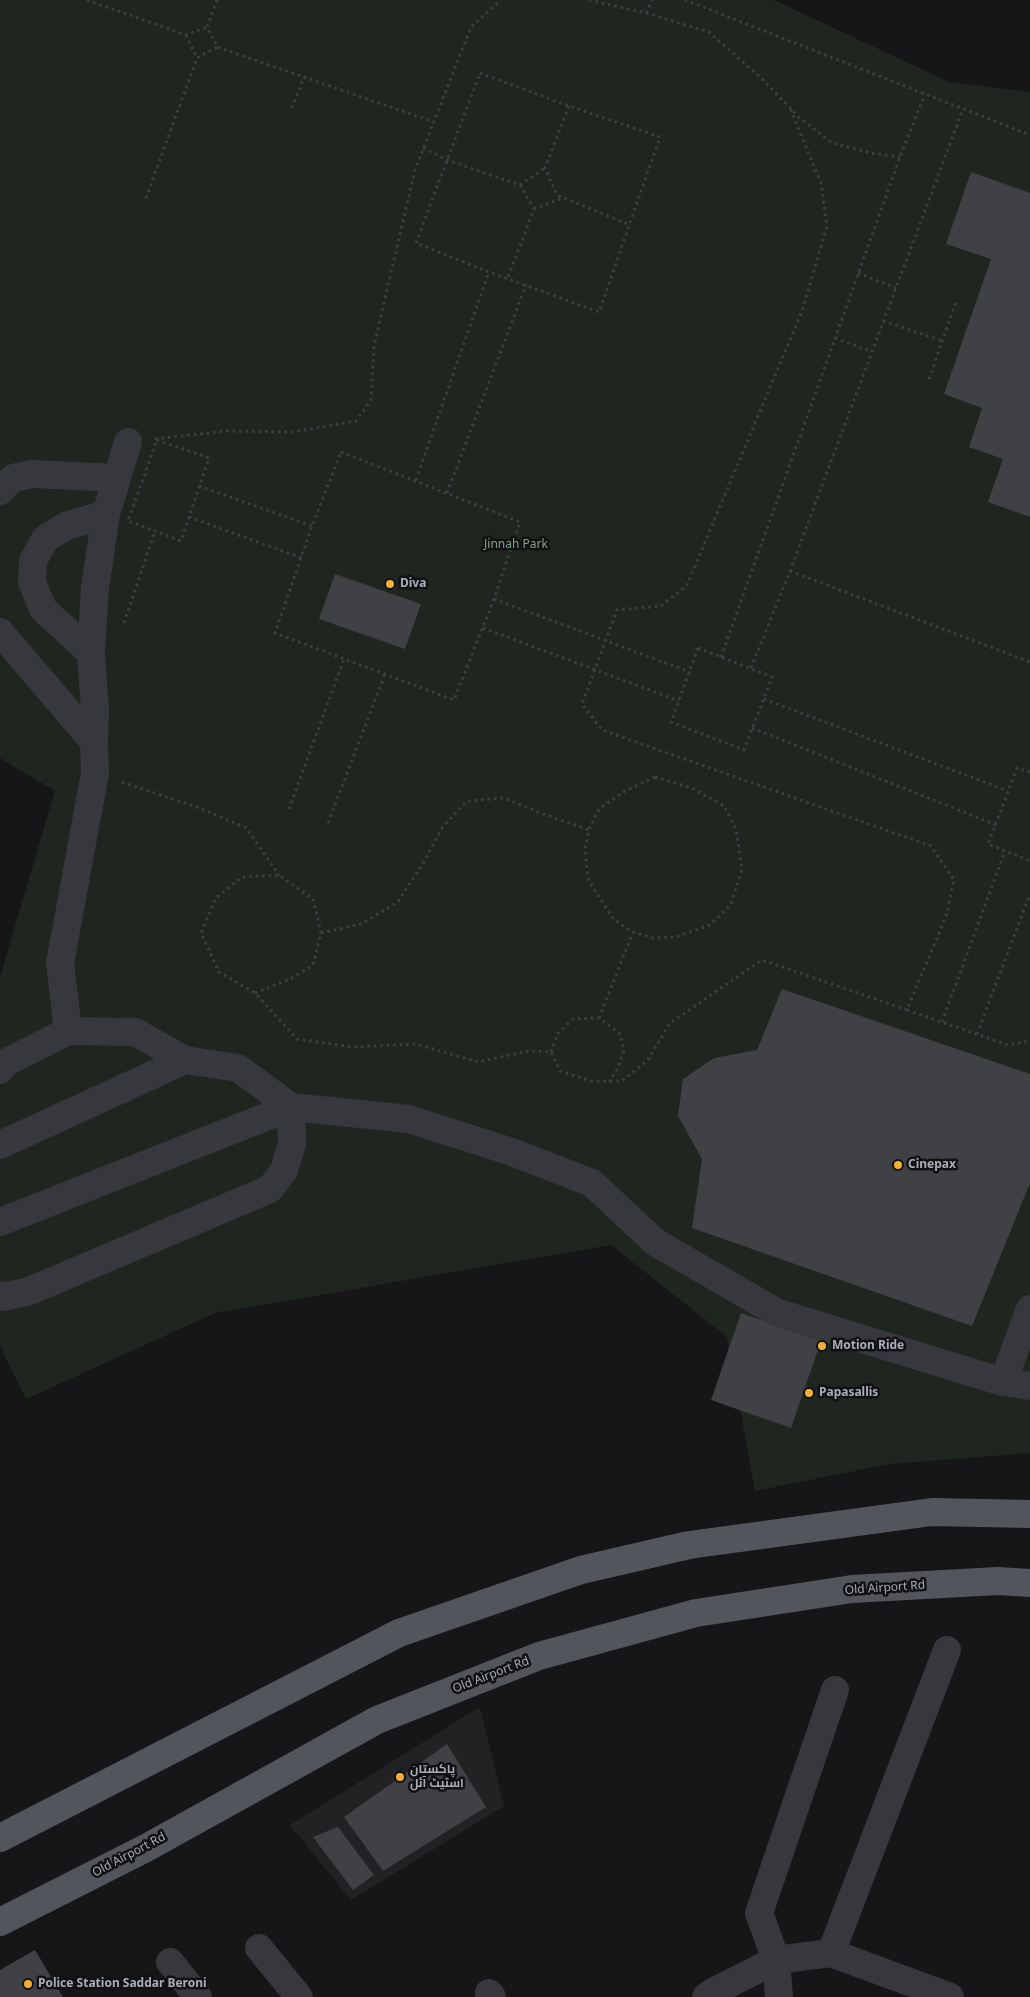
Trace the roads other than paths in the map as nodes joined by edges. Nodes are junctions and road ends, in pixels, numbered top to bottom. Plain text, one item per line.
1 (128, 442) road end
2 (116, 478) junction
3 (0, 491) edge
4 (106, 514) junction
5 (0, 632) edge
6 (91, 653) junction
7 (94, 742) junction
8 (68, 1032) junction
9 (184, 1060) junction
10 (0, 1070) edge
11 (291, 1107) junction
12 (0, 1145) edge
13 (0, 1222) edge
14 (0, 1295) edge
15 (1030, 1308) edge
16 (1003, 1382) junction
17 (1030, 1386) edge
18 (1030, 1514) edge
19 (1030, 1583) edge
20 (947, 1650) dead end
21 (835, 1690) dead end
22 (0, 1838) edge
23 (0, 1922) edge
24 (259, 1948) dead end
25 (831, 1952) junction
26 (776, 1960) junction
27 (170, 1962) dead end
28 (198, 1997) edge
29 (299, 1997) edge
30 (706, 1997) edge
31 (780, 1997) edge
32 (950, 1997) edge

1 - 2 lane
2 - 3 lane
2 - 4 lane
4 - 6 lane
4 - 6 lane
5 - 7 lane
6 - 7 lane
7 - 8 lane
8 - 9 lane
8 - 10 lane
9 - 11 lane
9 - 12 lane
11 - 13 lane
11 - 14 lane
11 - 16 lane
15 - 16 lane
16 - 17 lane
18 - 22 main road
19 - 23 main road, Old Airport Rd
20 - 25 lane
21 - 26 lane
24 - 29 lane
25 - 26 lane
25 - 32 lane
26 - 30 lane
26 - 31 lane
27 - 28 lane

